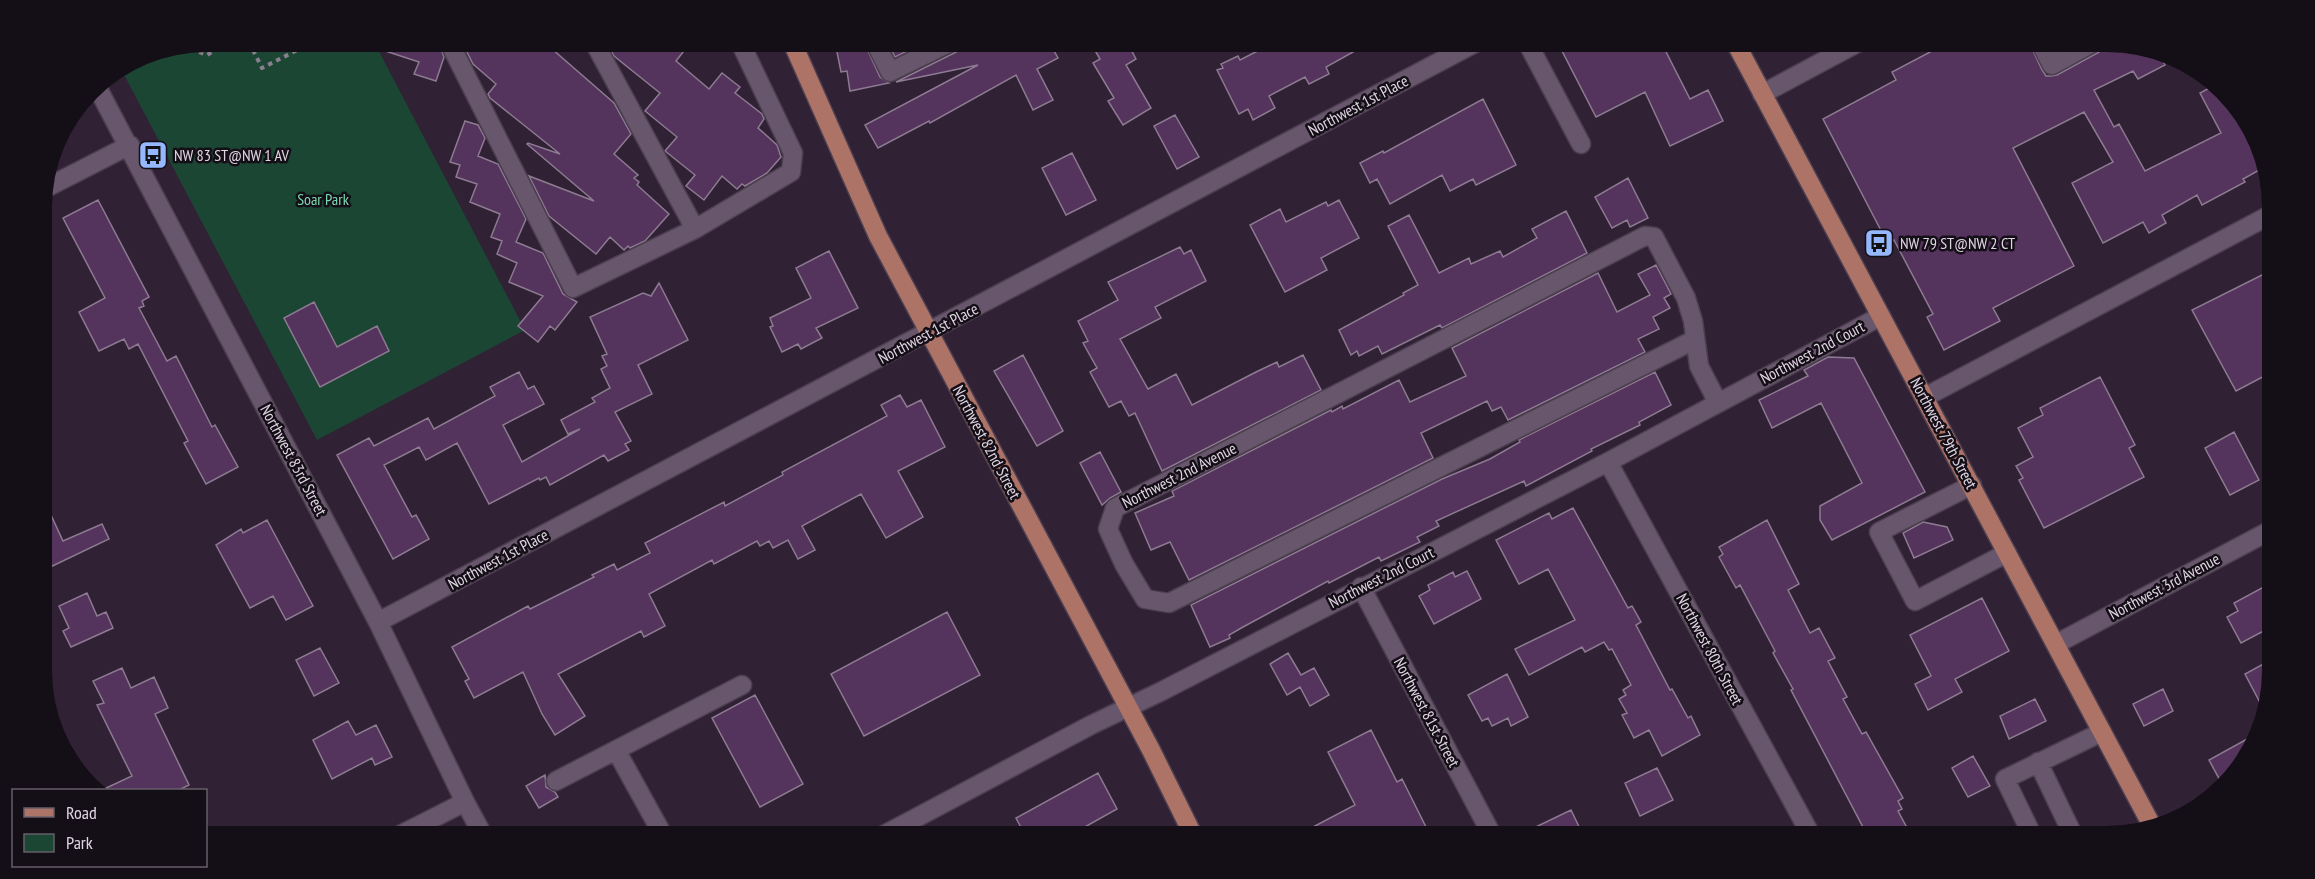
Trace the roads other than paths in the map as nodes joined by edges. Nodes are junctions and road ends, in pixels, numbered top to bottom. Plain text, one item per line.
1 (454, 52) edge
2 (599, 52) edge
3 (745, 52) edge
4 (796, 52) edge
5 (880, 52) edge
6 (931, 52) edge
7 (1458, 52) edge
8 (1532, 52) edge
9 (1740, 52) edge
10 (1840, 52) edge
11 (2045, 52) edge
12 (2076, 52) edge
13 (1762, 94) junction
14 (101, 95) edge
15 (1581, 144) dead end
16 (130, 145) junction
17 (55, 184) edge
18 (2262, 219) edge
19 (695, 229) junction
20 (1881, 316) junction
21 (929, 332) junction
22 (1694, 340) junction
23 (1925, 397) junction
24 (1718, 403) junction
25 (1608, 462) junction
26 (1972, 485) junction
27 (2262, 534) edge
28 (2007, 553) junction
29 (1361, 587) junction
30 (378, 622) junction
31 (2056, 644) junction
32 (742, 685) dead end
33 (1128, 707) junction
34 (2102, 732) junction
35 (616, 750) junction
36 (2038, 762) junction
37 (556, 781) dead end
38 (465, 802) junction
39 (2149, 820) edge
40 (418, 826) edge
41 (478, 826) edge
42 (658, 826) edge
43 (901, 826) edge
44 (1188, 826) edge
45 (1486, 826) edge
46 (1806, 826) edge
47 (2028, 826) edge
48 (2069, 826) edge

1 - 19 street
2 - 19 street
3 - 19 street
4 - 21 main road, Northwest 82nd Street
5 - 6 street
7 - 21 street, Northwest 1st Place
8 - 15 street
9 - 13 main road, Northwest 79th Street
10 - 13 street
11 - 12 street
13 - 20 main road, Northwest 79th Street
14 - 16 street, Northwest 83rd Street
16 - 17 street
16 - 30 street, Northwest 83rd Street
18 - 23 street
20 - 23 main road, Northwest 79th Street
20 - 24 street, Northwest 2nd Court
21 - 30 street, Northwest 1st Place
21 - 33 main road, Northwest 82nd Street
22 - 22 street, Northwest 2nd Avenue
22 - 24 street
23 - 26 main road, Northwest 79th Street
24 - 25 street, Northwest 2nd Court
25 - 29 street, Northwest 2nd Court
25 - 46 street, Northwest 80th Street
26 - 28 main road, Northwest 79th Street
26 - 28 street
27 - 31 street, Northwest 3rd Avenue
28 - 31 main road, Northwest 79th Street
29 - 33 street, Northwest 2nd Court
29 - 45 street, Northwest 81st Street
30 - 38 street, Northwest 83rd Street
31 - 34 main road, Northwest 79th Street
32 - 35 street
33 - 43 street, Northwest 2nd Court
33 - 44 main road, Northwest 82nd Street
34 - 36 street
34 - 39 main road, Northwest 79th Street
35 - 37 street
35 - 42 street
36 - 47 street
36 - 48 street
38 - 40 street
38 - 41 street, Northwest 83rd Street

